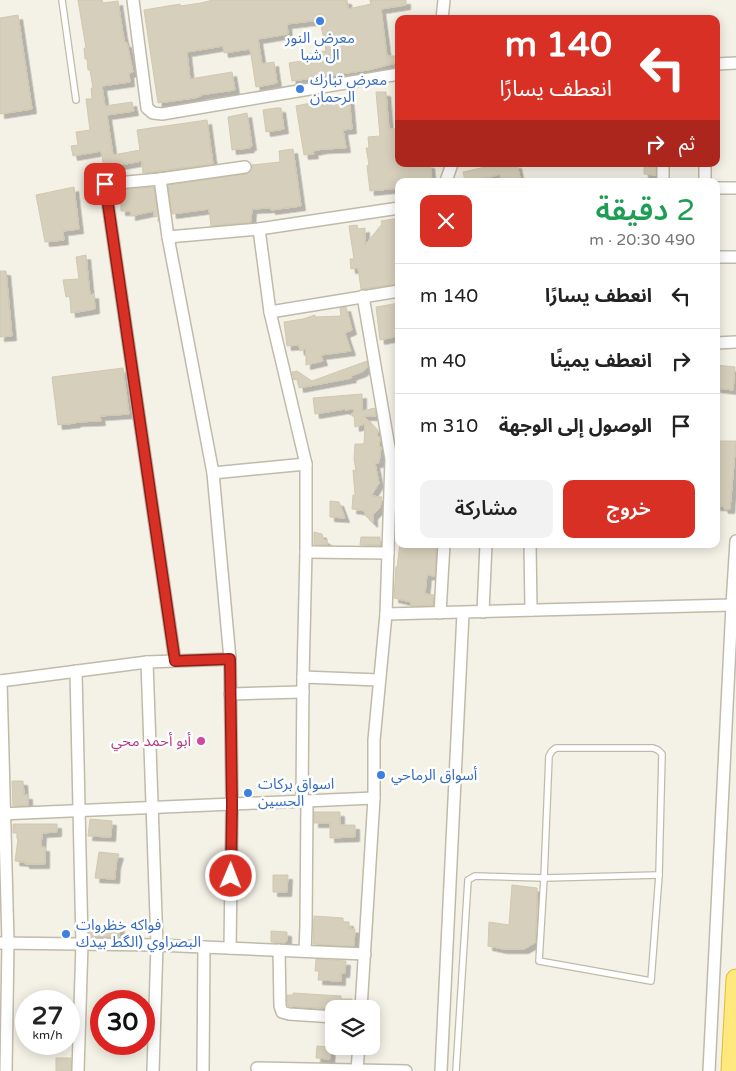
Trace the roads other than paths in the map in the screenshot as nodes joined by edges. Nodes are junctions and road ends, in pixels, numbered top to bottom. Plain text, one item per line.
1 (62, 0) edge
2 (134, 0) edge
3 (444, 0) edge
4 (442, 15) edge
5 (736, 63) edge
6 (720, 64) edge
7 (395, 75) edge
8 (76, 100) dead end
9 (245, 167) dead end
10 (160, 179) junction
11 (720, 188) edge
12 (736, 188) edge
13 (395, 209) edge
14 (259, 229) junction
15 (168, 236) junction
16 (736, 257) edge
17 (720, 258) edge
18 (395, 291) edge
19 (363, 296) junction
20 (270, 312) junction
21 (736, 342) edge
22 (720, 343) edge
23 (306, 464) junction
24 (213, 473) junction
25 (736, 542) edge
26 (444, 548) edge
27 (486, 548) edge
28 (530, 548) edge
29 (306, 552) junction
30 (388, 553) junction
31 (732, 605) junction
32 (531, 610) junction
33 (483, 612) junction
34 (440, 613) junction
35 (462, 613) junction
36 (386, 614) junction
37 (230, 659) junction
38 (175, 661) junction
39 (147, 662) junction
40 (76, 671) junction
41 (303, 677) junction
42 (379, 680) junction
43 (0, 681) edge
44 (303, 692) junction
45 (230, 694) junction
46 (374, 798) junction
47 (305, 801) junction
48 (232, 804) junction
49 (152, 808) junction
50 (79, 811) junction
51 (2, 814) edge
52 (658, 875) junction
53 (544, 878) junction
54 (4, 942) edge
55 (82, 944) junction
56 (157, 945) junction
57 (204, 947) junction
58 (230, 948) junction
59 (278, 950) junction
60 (305, 952) junction
61 (365, 954) junction
62 (736, 979) edge
63 (362, 1000) edge
64 (325, 1016) edge
65 (358, 1055) edge
66 (257, 1068) dead end
67 (357, 1069) junction
68 (6, 1071) edge
69 (78, 1071) edge
70 (153, 1071) edge
71 (203, 1071) edge
72 (400, 1071) edge
73 (406, 1071) edge
74 (441, 1071) edge
75 (456, 1071) edge
76 (710, 1071) edge
77 (731, 1071) edge

1 - 8 lane
2 - 7 street
3 - 4 street
5 - 6 street
9 - 10 street
10 - 15 street
10 - 38 street
11 - 12 street
13 - 14 street
14 - 15 street
14 - 20 street
15 - 24 street
16 - 17 street
18 - 19 street
19 - 20 street
19 - 30 street
20 - 23 street
21 - 22 street
23 - 24 street
23 - 29 street
24 - 37 street
25 - 31 street
26 - 34 street
27 - 33 street
28 - 32 street
29 - 30 street
29 - 41 street
30 - 36 street
31 - 32 street
31 - 76 street
32 - 33 street
33 - 35 street
34 - 35 street
34 - 36 street
35 - 74 street
36 - 42 street
37 - 38 street
37 - 45 street
38 - 39 street
39 - 40 street
39 - 49 street
40 - 43 street
40 - 50 street
41 - 42 street
41 - 44 street
42 - 46 street
43 - 51 street
44 - 45 street
44 - 47 street
45 - 48 street
46 - 47 street
46 - 61 street
47 - 48 street
47 - 60 street
48 - 49 street
48 - 58 street
49 - 50 street
49 - 56 street
50 - 51 street
50 - 55 street
51 - 54 street
52 - 53 lane
52 - 53 lane
52 - 53 lane
53 - 75 lane
54 - 55 street
54 - 68 street
55 - 56 street
55 - 69 street
56 - 57 street
56 - 70 street
57 - 58 street
57 - 71 street
58 - 59 street
59 - 60 street
59 - 64 street
60 - 61 street
61 - 63 street
62 - 77 highway
65 - 67 street
66 - 67 street
67 - 72 street
72 - 73 street

